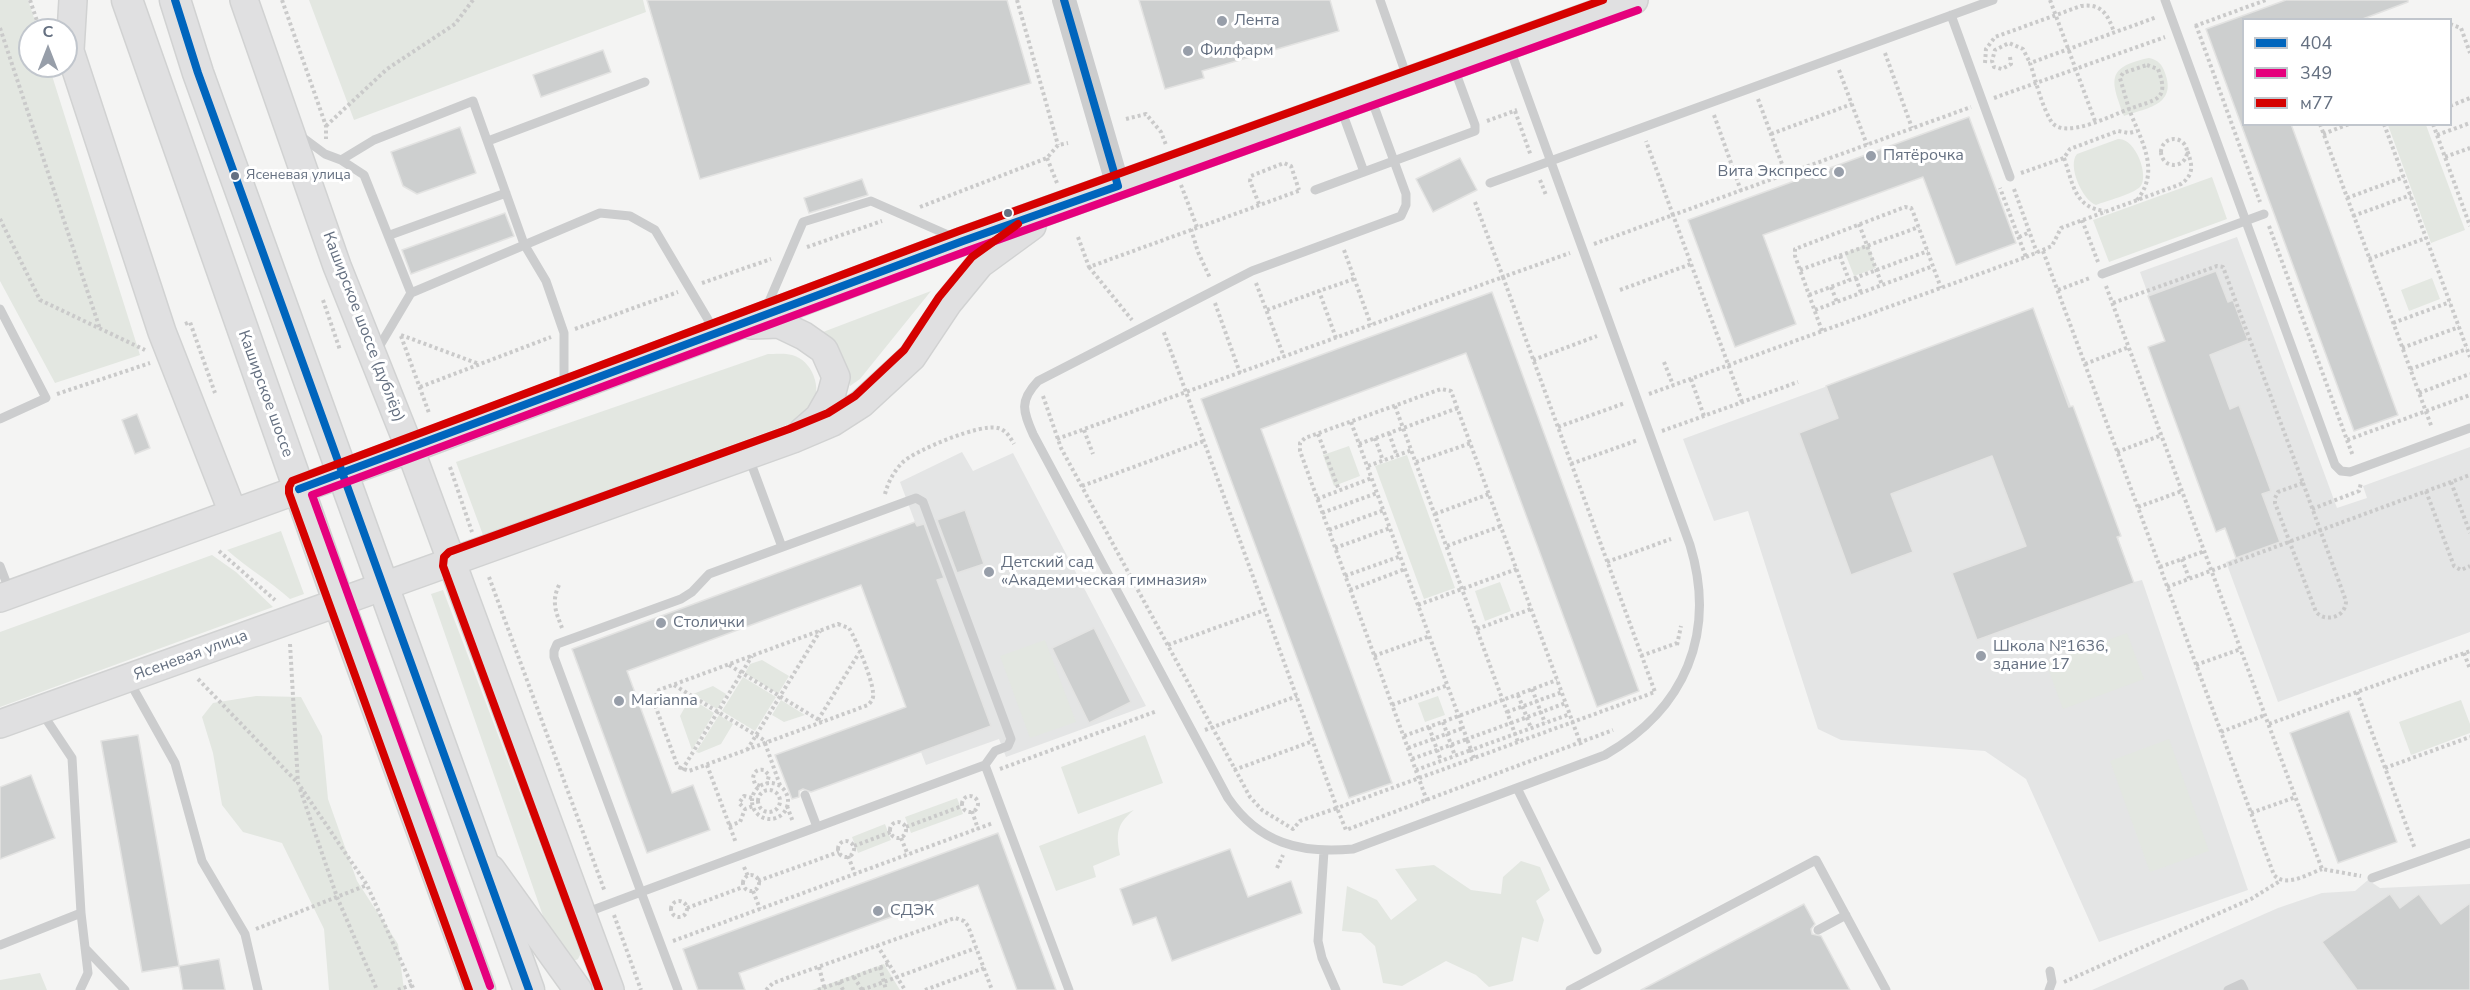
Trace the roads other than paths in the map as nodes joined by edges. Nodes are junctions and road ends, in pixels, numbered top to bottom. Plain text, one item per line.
1 (52, 0) edge
2 (73, 0) edge
3 (127, 0) edge
4 (175, 0) edge
5 (244, 0) edge
6 (1064, 0) edge
7 (1380, 0) edge
8 (1634, 0) edge
9 (1993, 0) edge
10 (2165, 0) edge
11 (1951, 15) junction
12 (58, 18) edge
13 (70, 18) edge
14 (1509, 46) junction
15 (1454, 66) junction
16 (78, 76) edge
17 (645, 82) dead end
18 (1409, 82) junction
19 (1370, 96) junction
20 (1340, 107) junction
21 (287, 125) junction
22 (488, 141) junction
23 (341, 160) junction
24 (1394, 161) junction
25 (1551, 161) junction
26 (1364, 172) junction
27 (2010, 177) road end
28 (1490, 183) dead end
29 (1118, 186) junction
30 (1315, 190) road end
31 (506, 193) junction
32 (1056, 197) junction
33 (2264, 214) road end
34 (2246, 221) junction
35 (390, 236) junction
36 (963, 241) junction
37 (524, 244) junction
38 (2102, 274) road end
39 (411, 293) junction
40 (0, 309) edge
41 (740, 325) junction
42 (373, 356) junction
43 (564, 391) junction
44 (0, 419) edge
45 (2470, 428) edge
46 (793, 439) junction
47 (410, 449) junction
48 (748, 456) junction
49 (341, 473) junction
50 (299, 489) junction
51 (232, 513) junction
52 (782, 547) junction
53 (453, 562) junction
54 (0, 566) edge
55 (382, 588) junction
56 (5, 596) edge
57 (339, 603) junction
58 (127, 678) junction
59 (40, 709) junction
60 (0, 724) edge
61 (987, 769) junction
62 (1517, 788) junction
63 (805, 795) dead end
64 (817, 827) junction
65 (2470, 843) edge
66 (478, 850) junction
67 (1324, 851) junction
68 (2372, 878) road end
69 (641, 892) junction
70 (81, 913) junction
71 (582, 914) junction
72 (1846, 915) junction
73 (1818, 930) dead end
74 (0, 945) edge
75 (85, 948) junction
76 (1597, 950) dead end
77 (2050, 971) dead end
78 (2050, 989) edge
79 (80, 990) edge
80 (125, 990) edge
81 (258, 990) edge
82 (480, 990) edge
83 (529, 990) edge
84 (578, 990) edge
85 (610, 990) edge
86 (678, 990) edge
87 (1069, 990) edge
88 (1336, 990) edge
89 (1570, 990) edge
90 (1886, 990) edge
91 (2228, 990) edge
92 (2244, 990) edge

1 - 12 main road
2 - 13 main road
3 - 50 main road, Каширское шоссе
4 - 49 main road
5 - 21 main road, Каширское шоссе (дублёр)
6 - 29 street
7 - 18 lane
8 - 14 main road, Ясеневая улица
9 - 11 lane
10 - 34 lane
11 - 25 lane
11 - 27 lane
14 - 15 main road, Ясеневая улица
14 - 25 lane
15 - 18 main road, Ясеневая улица
15 - 24 lane
16 - 51 main road
17 - 22 lane
18 - 19 main road, Ясеневая улица
19 - 20 main road, Ясеневая улица
19 - 24 lane
20 - 26 lane
20 - 29 main road, Ясеневая улица
21 - 23 lane
21 - 42 main road, Каширское шоссе (дублёр)
22 - 23 lane
22 - 31 lane
23 - 35 lane
24 - 26 lane
24 - 67 lane
25 - 28 lane
25 - 62 lane
26 - 30 lane
29 - 32 main road, Ясеневая улица
31 - 35 lane
31 - 37 lane
32 - 36 main road, Ясеневая улица
32 - 46 main road, Ясеневая улица
33 - 34 lane
34 - 38 lane
34 - 45 lane
35 - 39 lane
36 - 41 main road, Ясеневая улица
36 - 41 lane
37 - 39 lane
37 - 41 lane
37 - 43 lane
39 - 42 lane
40 - 44 lane
41 - 43 main road, Ясеневая улица
41 - 46 main road
42 - 47 main road, Каширское шоссе (дублёр)
43 - 47 main road, Ясеневая улица
46 - 48 main road, Ясеневая улица
47 - 49 main road, Ясеневая улица
47 - 53 main road, Каширское шоссе (дублёр)
48 - 52 lane
48 - 53 main road, Ясеневая улица
49 - 50 main road, Ясеневая улица
49 - 55 main road
50 - 51 main road, Ясеневая улица
50 - 57 main road, Каширское шоссе
51 - 56 main road, Ясеневая улица
52 - 61 lane
52 - 69 lane
53 - 55 main road, Ясеневая улица
53 - 71 main road, Каширское шоссе (дублёр)
54 - 56 lane
55 - 57 main road, Ясеневая улица
55 - 66 main road
57 - 58 main road, Ясеневая улица
57 - 82 main road, Каширское шоссе
58 - 59 main road, Ясеневая улица
58 - 81 lane
59 - 60 main road, Ясеневая улица
59 - 70 lane
61 - 64 lane
61 - 87 lane
62 - 67 lane
62 - 76 lane
63 - 64 lane
64 - 69 lane
65 - 68 lane
66 - 83 main road
66 - 84 main road
67 - 88 lane
69 - 71 lane
69 - 86 lane
70 - 74 lane
70 - 75 lane
71 - 85 main road, Каширское шоссе (дублёр)
72 - 73 lane
72 - 89 lane
72 - 90 lane
75 - 79 lane
75 - 80 lane
77 - 78 lane
91 - 92 lane

